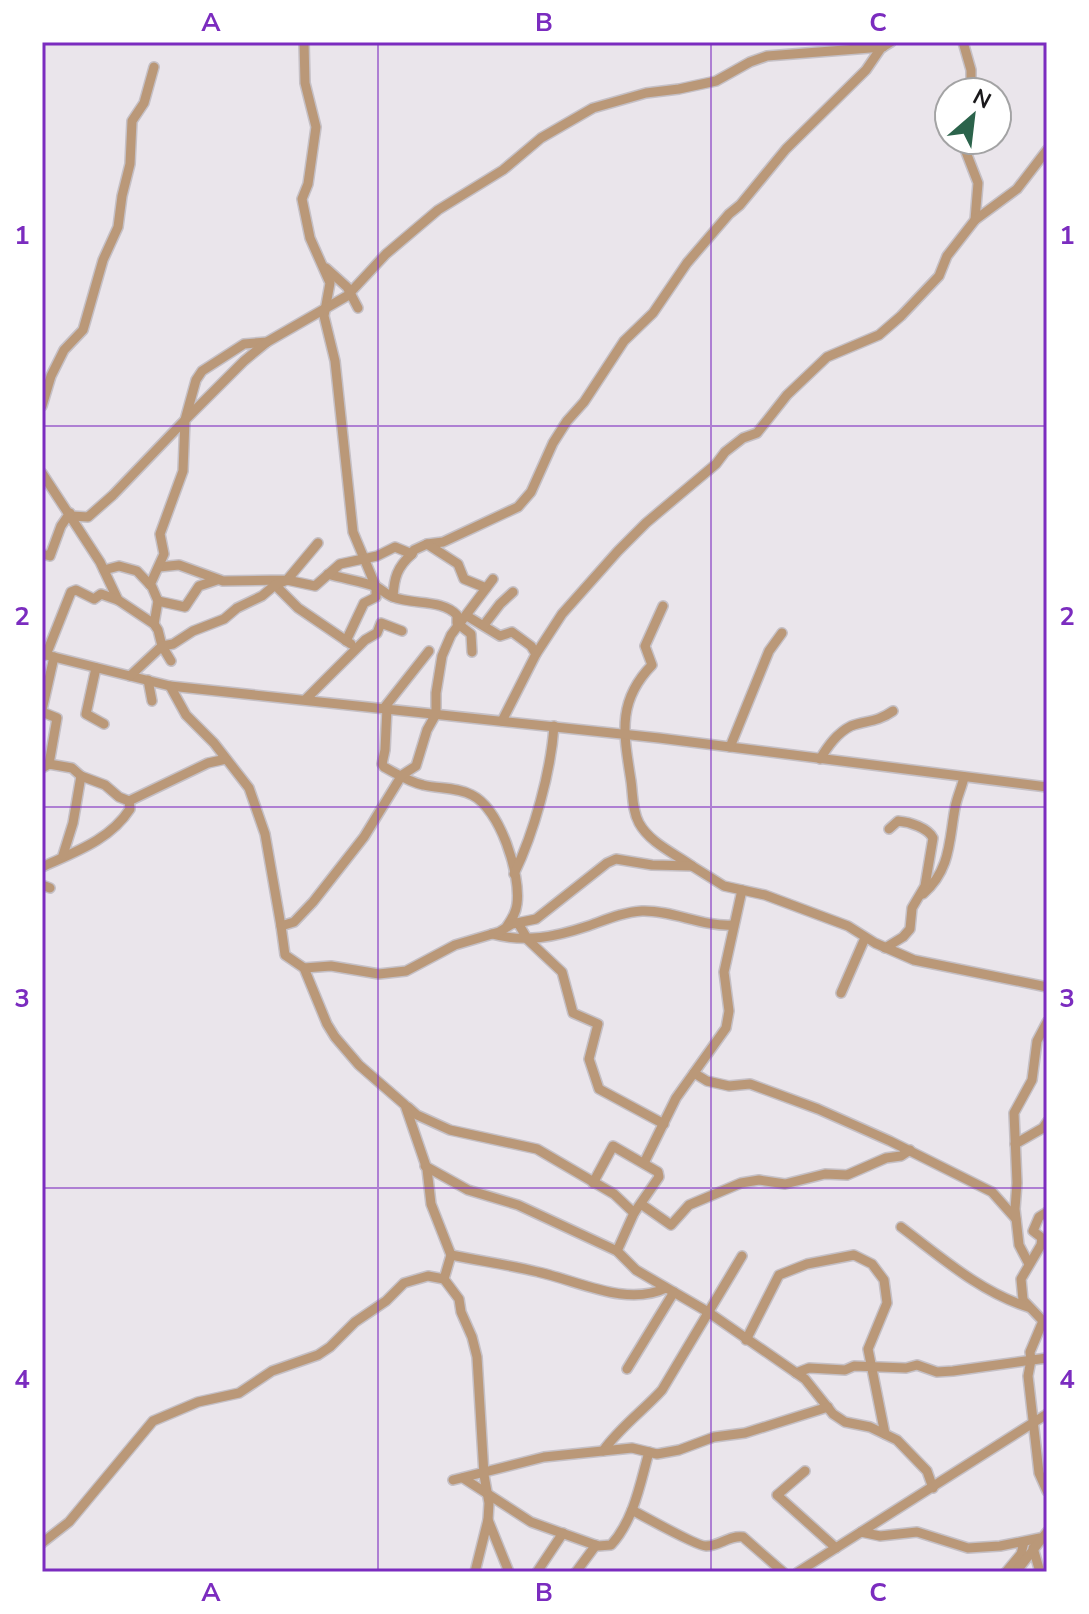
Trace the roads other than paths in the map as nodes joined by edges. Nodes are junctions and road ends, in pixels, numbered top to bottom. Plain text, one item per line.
1 (304, 42) edge
2 (963, 42) edge
3 (887, 44) edge
4 (154, 67) dead end
5 (971, 76) edge
6 (1047, 150) edge
7 (968, 156) edge
8 (975, 220) junction
9 (324, 266) junction
10 (350, 293) junction
11 (358, 308) dead end
12 (325, 310) junction
13 (267, 342) junction
14 (42, 406) edge
15 (185, 420) junction
16 (42, 473) edge
17 (71, 515) junction
18 (318, 543) dead end
19 (427, 544) junction
20 (42, 554) edge
21 (412, 554) junction
22 (366, 558) junction
23 (159, 567) junction
24 (104, 570) junction
25 (328, 574) junction
26 (217, 580) junction
27 (287, 580) junction
28 (150, 585) junction
29 (275, 585) junction
30 (376, 587) junction
31 (513, 592) dead end
32 (393, 597) junction
33 (118, 600) junction
34 (158, 601) junction
35 (663, 606) dead end
36 (467, 616) junction
37 (457, 623) junction
38 (154, 624) junction
39 (484, 625) junction
40 (402, 631) dead end
41 (782, 633) dead end
42 (346, 641) junction
43 (162, 646) junction
44 (357, 648) junction
45 (429, 651) dead end
46 (472, 652) dead end
47 (536, 654) junction
48 (48, 655) edge
49 (171, 661) dead end
50 (96, 668) junction
51 (130, 676) junction
52 (328, 679) junction
53 (148, 680) junction
54 (170, 686) junction
55 (306, 699) junction
56 (152, 701) dead end
57 (332, 703) junction
58 (385, 708) junction
59 (42, 711) edge
60 (893, 711) dead end
61 (436, 714) junction
62 (502, 721) junction
63 (104, 724) dead end
64 (554, 726) junction
65 (624, 734) junction
66 (730, 747) junction
67 (226, 759) junction
68 (820, 759) junction
69 (46, 766) edge
70 (81, 776) junction
71 (401, 776) junction
72 (964, 777) junction
73 (1047, 787) edge
74 (129, 801) junction
75 (889, 829) dead end
76 (63, 855) junction
77 (692, 866) junction
78 (42, 867) edge
79 (514, 874) junction
80 (742, 890) junction
81 (920, 896) junction
82 (518, 923) junction
83 (733, 925) junction
84 (281, 926) junction
85 (506, 928) junction
86 (492, 934) junction
87 (865, 938) junction
88 (528, 940) junction
89 (885, 948) junction
90 (304, 968) junction
91 (1047, 987) edge
92 (841, 993) dead end
93 (1047, 1022) edge
94 (694, 1073) junction
95 (405, 1105) junction
96 (1047, 1122) edge
97 (664, 1124) junction
98 (1015, 1144) junction
99 (910, 1150) junction
100 (644, 1163) junction
101 (425, 1166) junction
102 (593, 1183) junction
103 (641, 1204) junction
104 (1047, 1212) edge
105 (634, 1213) junction
106 (1016, 1219) junction
107 (901, 1227) dead end
108 (617, 1251) junction
109 (451, 1255) junction
110 (742, 1256) dead end
111 (1029, 1264) junction
112 (444, 1279) junction
113 (670, 1290) junction
114 (1028, 1307) junction
115 (708, 1312) junction
116 (1045, 1319) edge
117 (746, 1340) junction
118 (1047, 1358) edge
119 (1031, 1360) junction
120 (871, 1366) junction
121 (627, 1369) dead end
122 (796, 1373) junction
123 (828, 1407) junction
124 (1047, 1414) edge
125 (1032, 1423) junction
126 (885, 1434) junction
127 (603, 1451) junction
128 (649, 1452) junction
129 (805, 1471) dead end
130 (484, 1472) junction
131 (933, 1488) junction
132 (1047, 1491) edge
133 (488, 1493) junction
134 (632, 1510) junction
135 (488, 1520) junction
136 (861, 1532) junction
137 (563, 1533) junction
138 (1044, 1535) edge
139 (1024, 1542) junction
140 (42, 1543) edge
141 (596, 1545) junction
142 (836, 1548) junction
143 (1033, 1548) junction
144 (475, 1572) edge
145 (509, 1572) edge
146 (537, 1572) edge
147 (576, 1572) edge
148 (783, 1572) edge
149 (798, 1572) edge
150 (1006, 1572) edge
151 (1016, 1572) edge
152 (1040, 1572) edge

1 - 9 street
2 - 5 street
3 - 10 street
3 - 19 street
4 - 14 street
6 - 8 street
7 - 8 street
8 - 47 street
9 - 10 street
9 - 12 street
10 - 11 street
10 - 12 street
12 - 13 street
12 - 22 street
13 - 15 street
13 - 15 street
15 - 17 street
15 - 23 street
16 - 17 street
17 - 20 street
17 - 24 street
18 - 27 street
19 - 21 street
19 - 36 street
21 - 22 street
21 - 32 street
22 - 25 street
22 - 30 street
23 - 26 street
23 - 28 street
24 - 28 street
24 - 33 street
25 - 27 street
25 - 30 street
26 - 27 street
26 - 34 street
27 - 29 street
28 - 34 street
29 - 42 street
29 - 43 street
30 - 32 street
30 - 42 street
31 - 39 street
32 - 37 street
33 - 38 street
33 - 48 street
34 - 38 street
35 - 65 street
36 - 37 street
36 - 39 street
37 - 46 street
37 - 61 street
38 - 43 street
39 - 47 street
40 - 44 street
41 - 66 street
42 - 44 street
43 - 49 street
43 - 51 street
44 - 52 street
45 - 58 street
47 - 62 street
48 - 50 street
48 - 59 street
50 - 51 street
50 - 63 street
51 - 53 street
52 - 55 street
52 - 57 street
53 - 54 street
53 - 56 street
54 - 55 street
54 - 67 street
55 - 57 street
57 - 58 street
58 - 61 street
58 - 71 street
59 - 69 street
60 - 68 street
61 - 62 street
61 - 71 street
62 - 64 street
64 - 65 street
64 - 79 street
65 - 66 street
65 - 77 street
66 - 68 street
67 - 74 street
67 - 84 street
68 - 72 street
69 - 70 street
70 - 74 street
70 - 76 street
71 - 79 street
71 - 84 street
72 - 73 street
72 - 81 street
74 - 76 street
75 - 81 street
76 - 78 street
77 - 80 street
77 - 82 street
79 - 85 street
80 - 83 street
80 - 87 street
81 - 89 street
82 - 85 street
82 - 88 street
83 - 88 street
83 - 94 street
84 - 90 street
85 - 86 street
86 - 88 street
86 - 90 street
87 - 89 street
87 - 92 street
88 - 97 street
89 - 91 street
90 - 95 street
93 - 98 street
94 - 97 street
94 - 99 street
95 - 101 street
95 - 102 street
96 - 98 street
97 - 100 street
98 - 106 street
99 - 103 street
99 - 106 street
100 - 102 street
100 - 103 street
101 - 108 street
101 - 109 street
102 - 105 street
103 - 105 street
104 - 111 street
105 - 108 street
106 - 111 street
107 - 114 street
108 - 113 street
109 - 112 street
109 - 113 street
110 - 115 street
111 - 114 street
112 - 130 street
112 - 140 street
113 - 115 street
113 - 121 street
114 - 116 street
115 - 117 street
115 - 127 street
116 - 119 street
117 - 120 street
117 - 122 street
118 - 119 street
119 - 120 street
119 - 125 street
120 - 122 street
120 - 126 street
122 - 123 street
123 - 126 street
123 - 128 street
124 - 125 street
125 - 131 street
125 - 132 street
126 - 131 street
127 - 128 street
127 - 130 street
128 - 134 street
129 - 142 street
130 - 133 street
130 - 133 street
131 - 136 street
133 - 135 street
133 - 137 street
134 - 141 street
134 - 148 street
135 - 144 street
135 - 145 street
136 - 139 street
136 - 142 street
137 - 141 street
137 - 146 street
138 - 139 street
138 - 143 street
139 - 150 street
141 - 147 street
142 - 149 street
143 - 151 street
143 - 152 street

